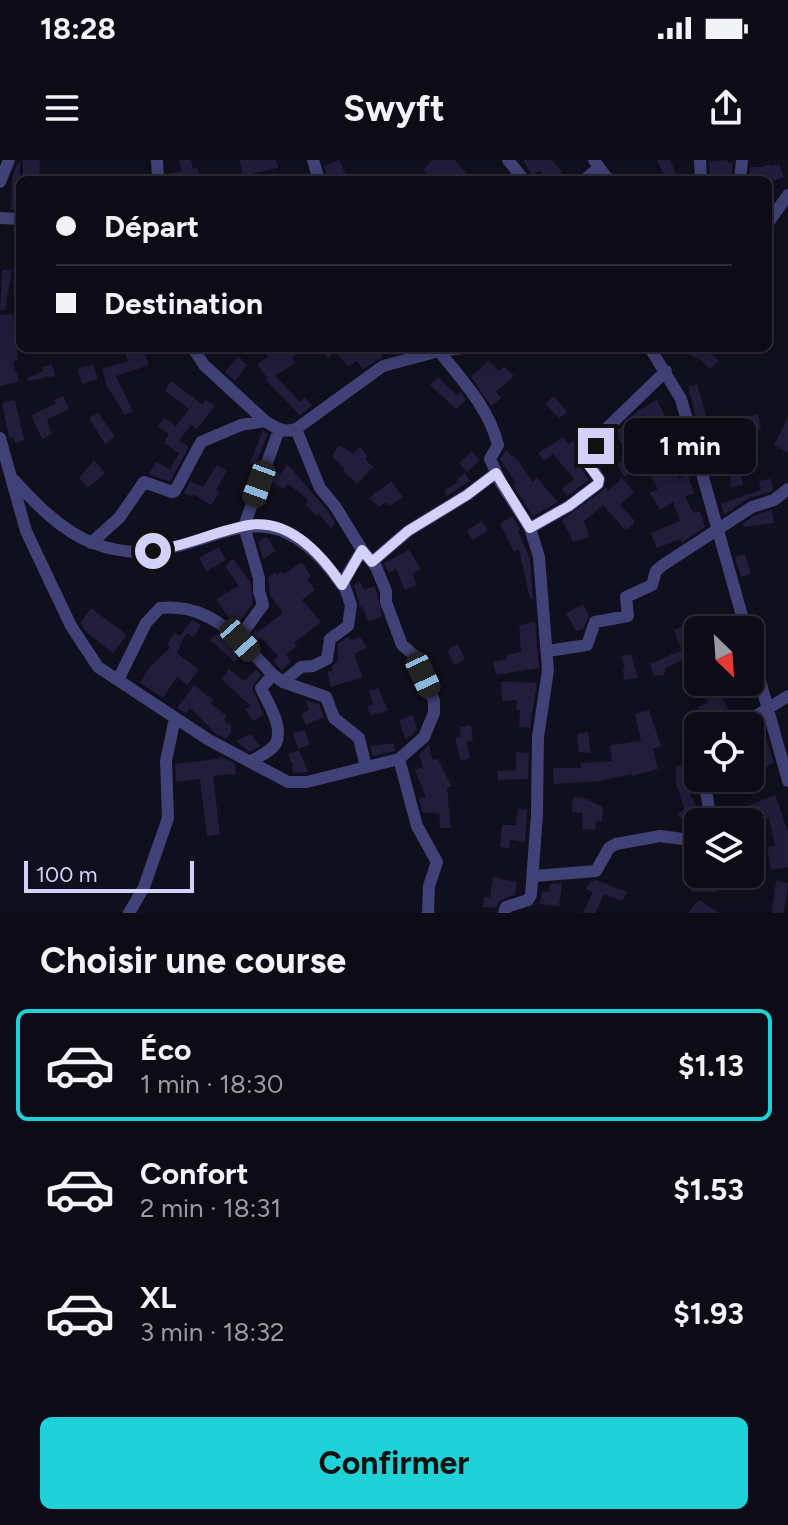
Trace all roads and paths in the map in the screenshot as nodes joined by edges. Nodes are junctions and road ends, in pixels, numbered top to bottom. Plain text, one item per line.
1 (9, 160) edge
2 (508, 160) edge
3 (521, 176) edge
4 (0, 182) edge
5 (788, 196) edge
6 (772, 218) edge
7 (196, 352) edge
8 (431, 352) edge
9 (440, 352) edge
10 (656, 352) edge
11 (666, 371) junction
12 (265, 421) junction
13 (296, 429) junction
14 (279, 430) junction
15 (0, 438) edge
16 (496, 473) junction
17 (9, 475) junction
18 (788, 489) edge
19 (244, 526) junction
20 (530, 528) junction
21 (718, 529) junction
22 (91, 543) junction
23 (362, 550) junction
24 (372, 562) junction
25 (342, 585) junction
26 (742, 616) edge
27 (239, 638) junction
28 (548, 651) junction
29 (278, 679) junction
30 (118, 680) junction
31 (764, 694) edge
32 (788, 696) edge
33 (768, 708) junction
34 (762, 712) edge
35 (175, 718) junction
36 (399, 759) junction
37 (250, 762) junction
38 (366, 767) junction
39 (788, 781) edge
40 (684, 839) edge
41 (534, 876) junction
42 (129, 913) edge
43 (428, 913) edge
44 (504, 913) edge

1 - 4 street
2 - 3 street
5 - 6 street
7 - 12 street
8 - 13 street
9 - 16 street
10 - 11 street
11 - 20 street
11 - 21 street
12 - 14 street
12 - 22 street
13 - 14 street
13 - 23 street
14 - 19 street
15 - 17 street
16 - 20 street
16 - 24 street
17 - 22 street
17 - 30 street
18 - 21 street
19 - 22 street
19 - 25 street
19 - 27 street
20 - 28 street
21 - 26 street
21 - 28 street
23 - 24 street
23 - 25 street
24 - 36 street
25 - 29 street
27 - 29 street
27 - 30 street
28 - 41 street
29 - 37 street
29 - 38 street
30 - 35 street
31 - 33 street
32 - 33 street
33 - 34 street
33 - 39 street
35 - 37 street
35 - 42 street
36 - 38 street
36 - 43 street
37 - 38 street
40 - 41 street
41 - 44 street

